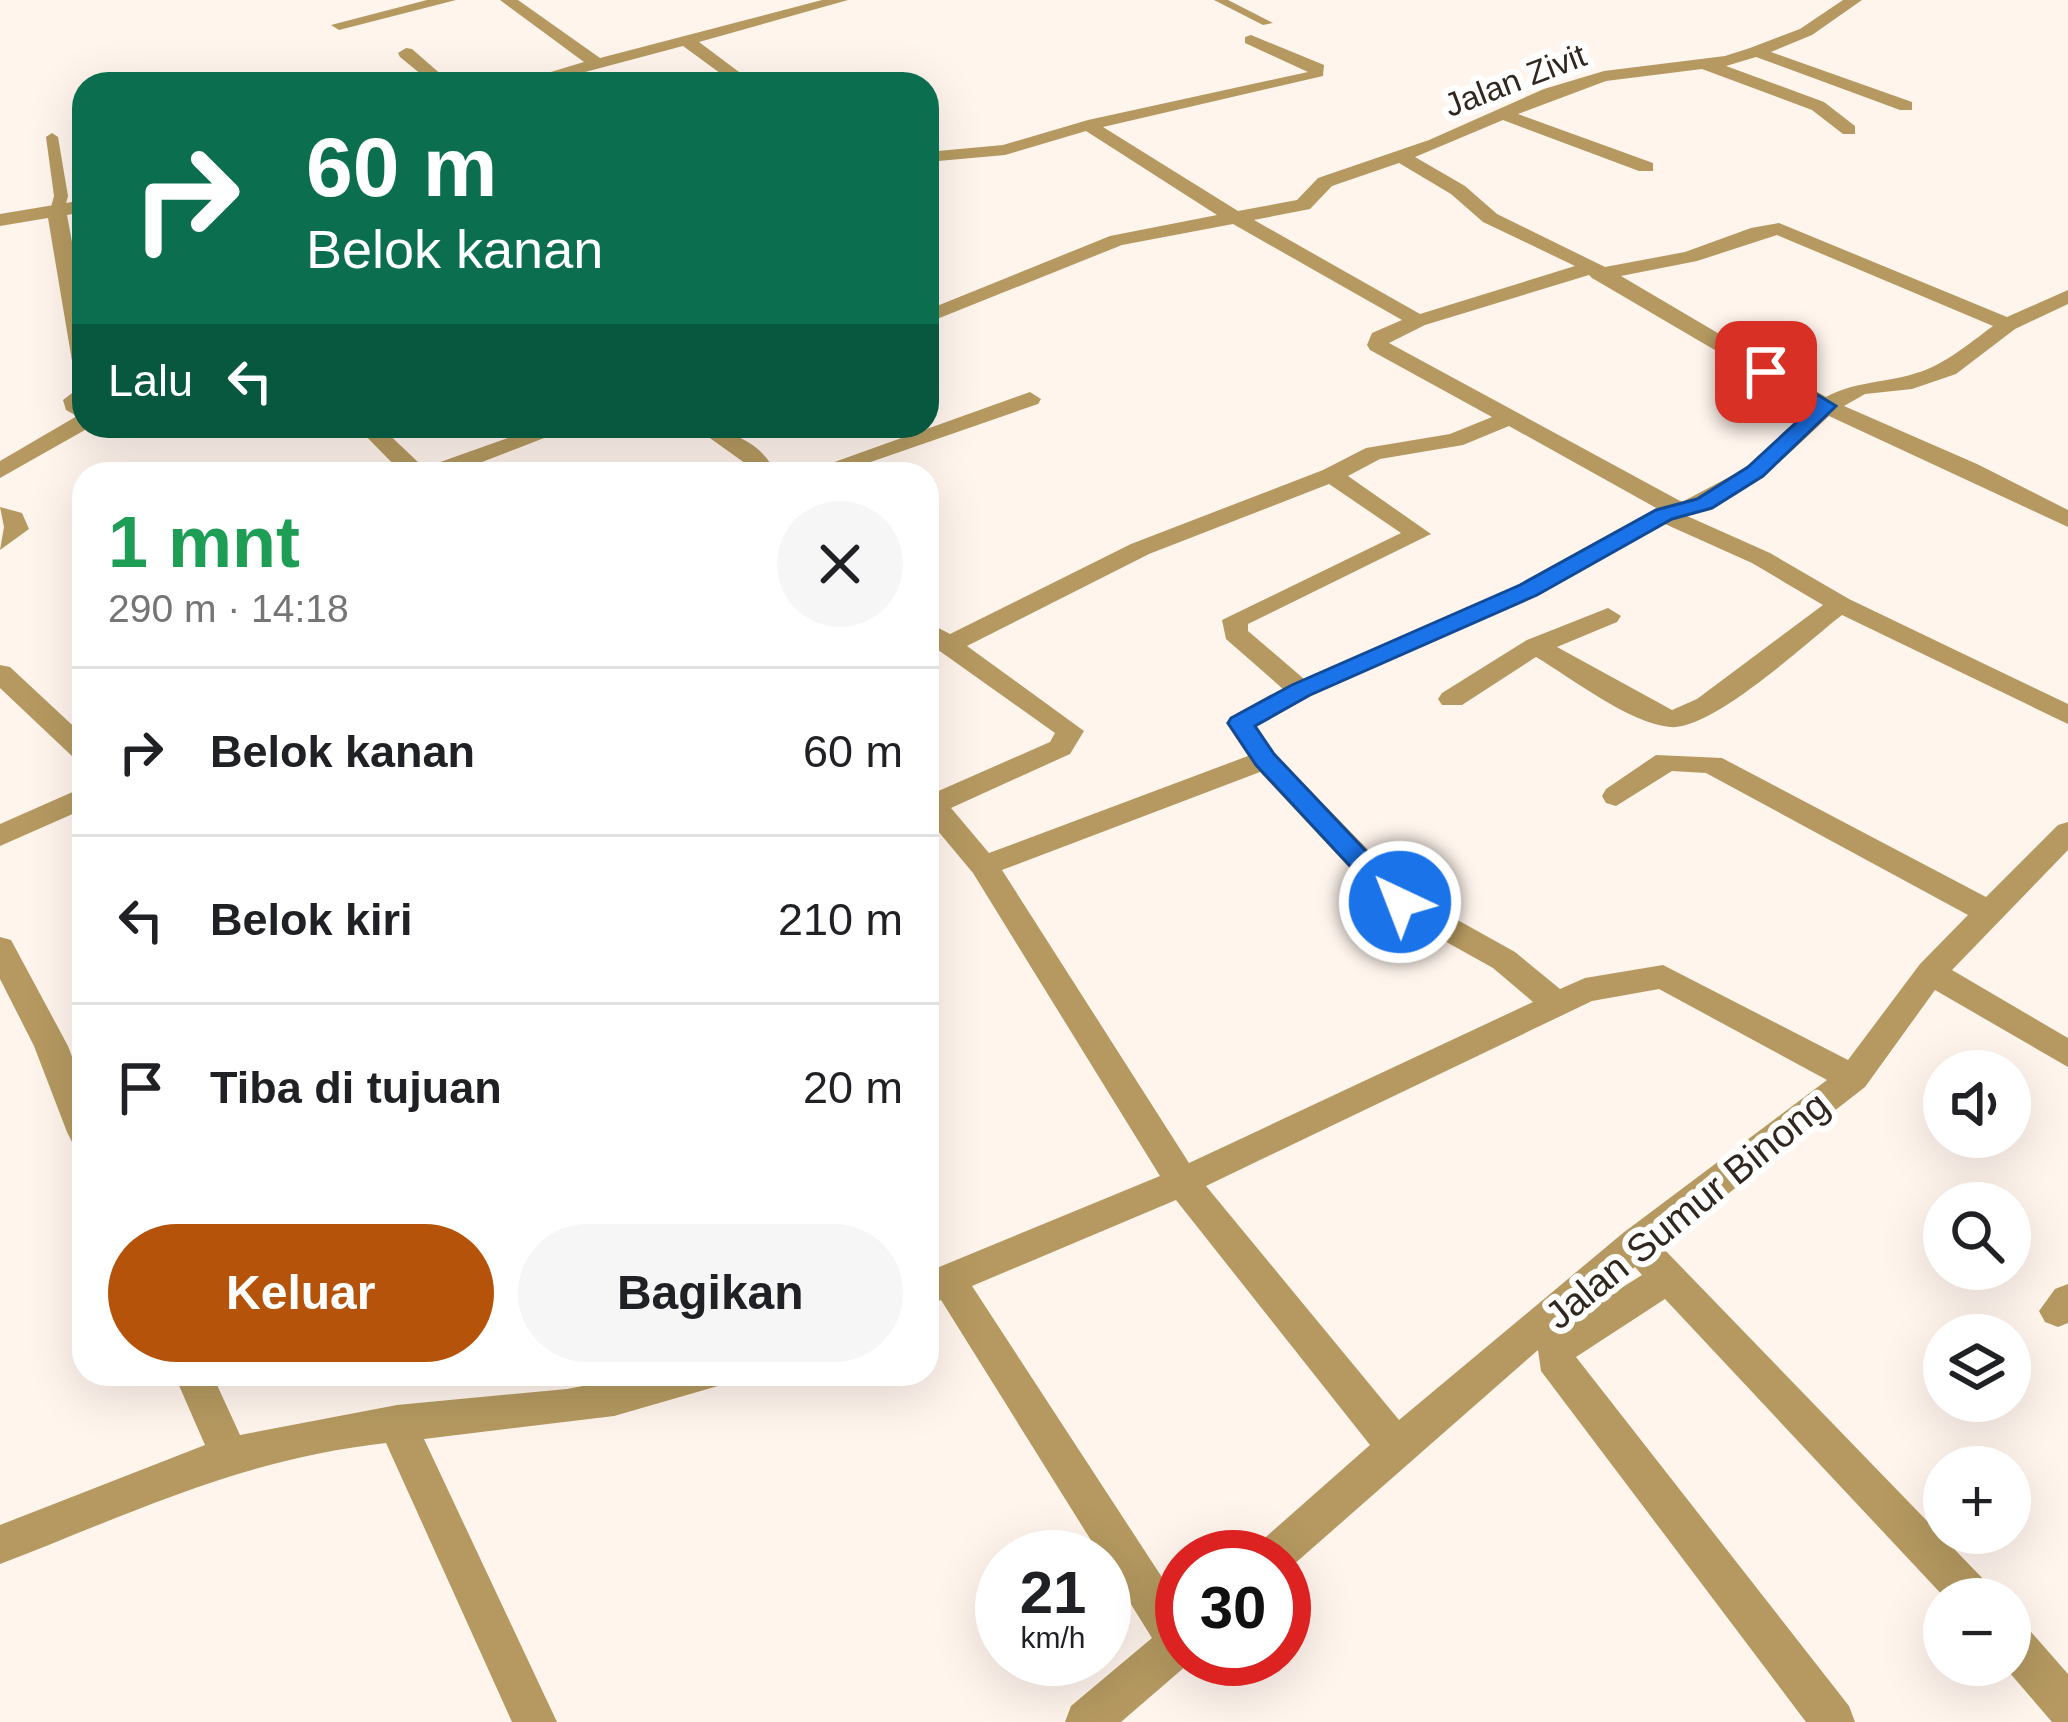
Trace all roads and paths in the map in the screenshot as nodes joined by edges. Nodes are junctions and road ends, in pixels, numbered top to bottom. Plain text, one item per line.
1 (448, 0) edge
2 (508, 0) edge
3 (840, 0) edge
4 (1219, 0) edge
5 (1854, 0) edge
6 (749, 9) dead end
7 (768, 18) junction
8 (1267, 23) dead end
9 (339, 25) dead end
10 (685, 39) junction
11 (1251, 40) dead end
12 (406, 52) dead end
13 (1756, 52) junction
14 (597, 64) junction
15 (1704, 64) junction
16 (429, 72) edge
17 (566, 72) edge
18 (730, 72) edge
19 (1906, 106) dead end
20 (1502, 114) junction
21 (1088, 124) junction
22 (1849, 130) dead end
23 (52, 137) dead end
24 (1400, 154) junction
25 (939, 157) edge
26 (1646, 167) dead end
27 (59, 203) junction
28 (72, 205) edge
29 (1238, 218) junction
30 (0, 220) edge
31 (72, 270) edge
32 (1594, 271) junction
33 (2068, 296) edge
34 (939, 312) edge
35 (1418, 321) junction
36 (2008, 325) junction
37 (1030, 399) dead end
38 (1826, 406) junction
39 (72, 412) edge
40 (72, 415) edge
41 (1511, 417) junction
42 (939, 430) edge
43 (379, 438) edge
44 (530, 438) edge
45 (722, 438) edge
46 (917, 438) edge
47 (0, 451) edge
48 (404, 462) edge
49 (462, 462) edge
50 (757, 462) edge
51 (848, 462) edge
52 (0, 471) edge
53 (1331, 475) junction
54 (1671, 513) junction
55 (0, 514) edge
56 (2068, 520) edge
57 (0, 543) edge
58 (1840, 604) junction
59 (1608, 616) dead end
60 (939, 637) edge
61 (939, 638) edge
62 (1536, 646) junction
63 (0, 673) edge
64 (1301, 690) junction
65 (1451, 699) dead end
66 (2068, 715) edge
67 (72, 741) edge
68 (1265, 760) junction
69 (1616, 796) dead end
70 (72, 803) edge
71 (939, 803) edge
72 (939, 817) edge
73 (2068, 832) edge
74 (0, 836) edge
75 (984, 866) junction
76 (1990, 913) junction
77 (0, 948) edge
78 (1930, 972) junction
79 (1558, 1004) junction
80 (2068, 1054) edge
81 (1852, 1078) junction
82 (72, 1101) edge
83 (1182, 1182) junction
84 (1644, 1264) junction
85 (939, 1284) edge
86 (939, 1285) edge
87 (199, 1386) edge
88 (654, 1386) edge
89 (397, 1423) junction
90 (1396, 1447) junction
91 (230, 1456) junction
92 (1304, 1530) edge
93 (0, 1545) edge
94 (1953, 1578) edge
95 (1155, 1604) edge
96 (1155, 1664) edge
97 (2031, 1664) edge
98 (2068, 1707) edge
99 (535, 1722) edge
100 (1087, 1722) edge
101 (1833, 1722) edge

1 - 9 street
2 - 14 street
3 - 7 street
4 - 8 lane
5 - 13 street, Jalan Zivit
6 - 7 street
7 - 10 street
10 - 14 street
10 - 18 street
11 - 21 street
12 - 16 street
13 - 15 street, Jalan Zivit
13 - 19 street
14 - 17 street
15 - 20 street, Jalan Zivit
15 - 22 street
20 - 24 street, Jalan Zivit
20 - 26 street
21 - 25 street
21 - 29 street
23 - 27 lane
24 - 29 street, Jalan Zivit
24 - 32 street
27 - 28 street
27 - 30 street
27 - 31 street
29 - 34 street, Jalan Zivit
29 - 35 street
32 - 35 street
32 - 36 street
32 - 38 street
33 - 36 street
35 - 41 street
36 - 38 street
37 - 42 street
38 - 54 street
38 - 56 street
39 - 47 street
40 - 52 street
41 - 53 street
41 - 54 street
43 - 48 street
44 - 49 street
45 - 50 street
46 - 51 street
53 - 60 street
53 - 64 street
54 - 58 street
54 - 64 street
55 - 57 street
58 - 62 street
58 - 66 street
59 - 62 street
61 - 71 street
62 - 65 street
63 - 67 street
64 - 68 street
68 - 75 street
68 - 79 street
69 - 76 street
70 - 74 street
72 - 75 street
73 - 76 street, Jalan Sumur Binong
75 - 83 street
76 - 78 street, Jalan Sumur Binong
77 - 82 street
78 - 80 street
78 - 81 street, Jalan Sumur Binong
79 - 81 street
79 - 83 street
81 - 84 street, Jalan Sumur Binong
83 - 85 street
83 - 90 street
84 - 90 street, Jalan Sumur Binong
84 - 94 street
84 - 101 street
86 - 95 street
87 - 91 street
88 - 89 street
89 - 91 street
89 - 99 street
90 - 92 street, Jalan Sumur Binong
91 - 93 street
96 - 100 street
97 - 98 street

